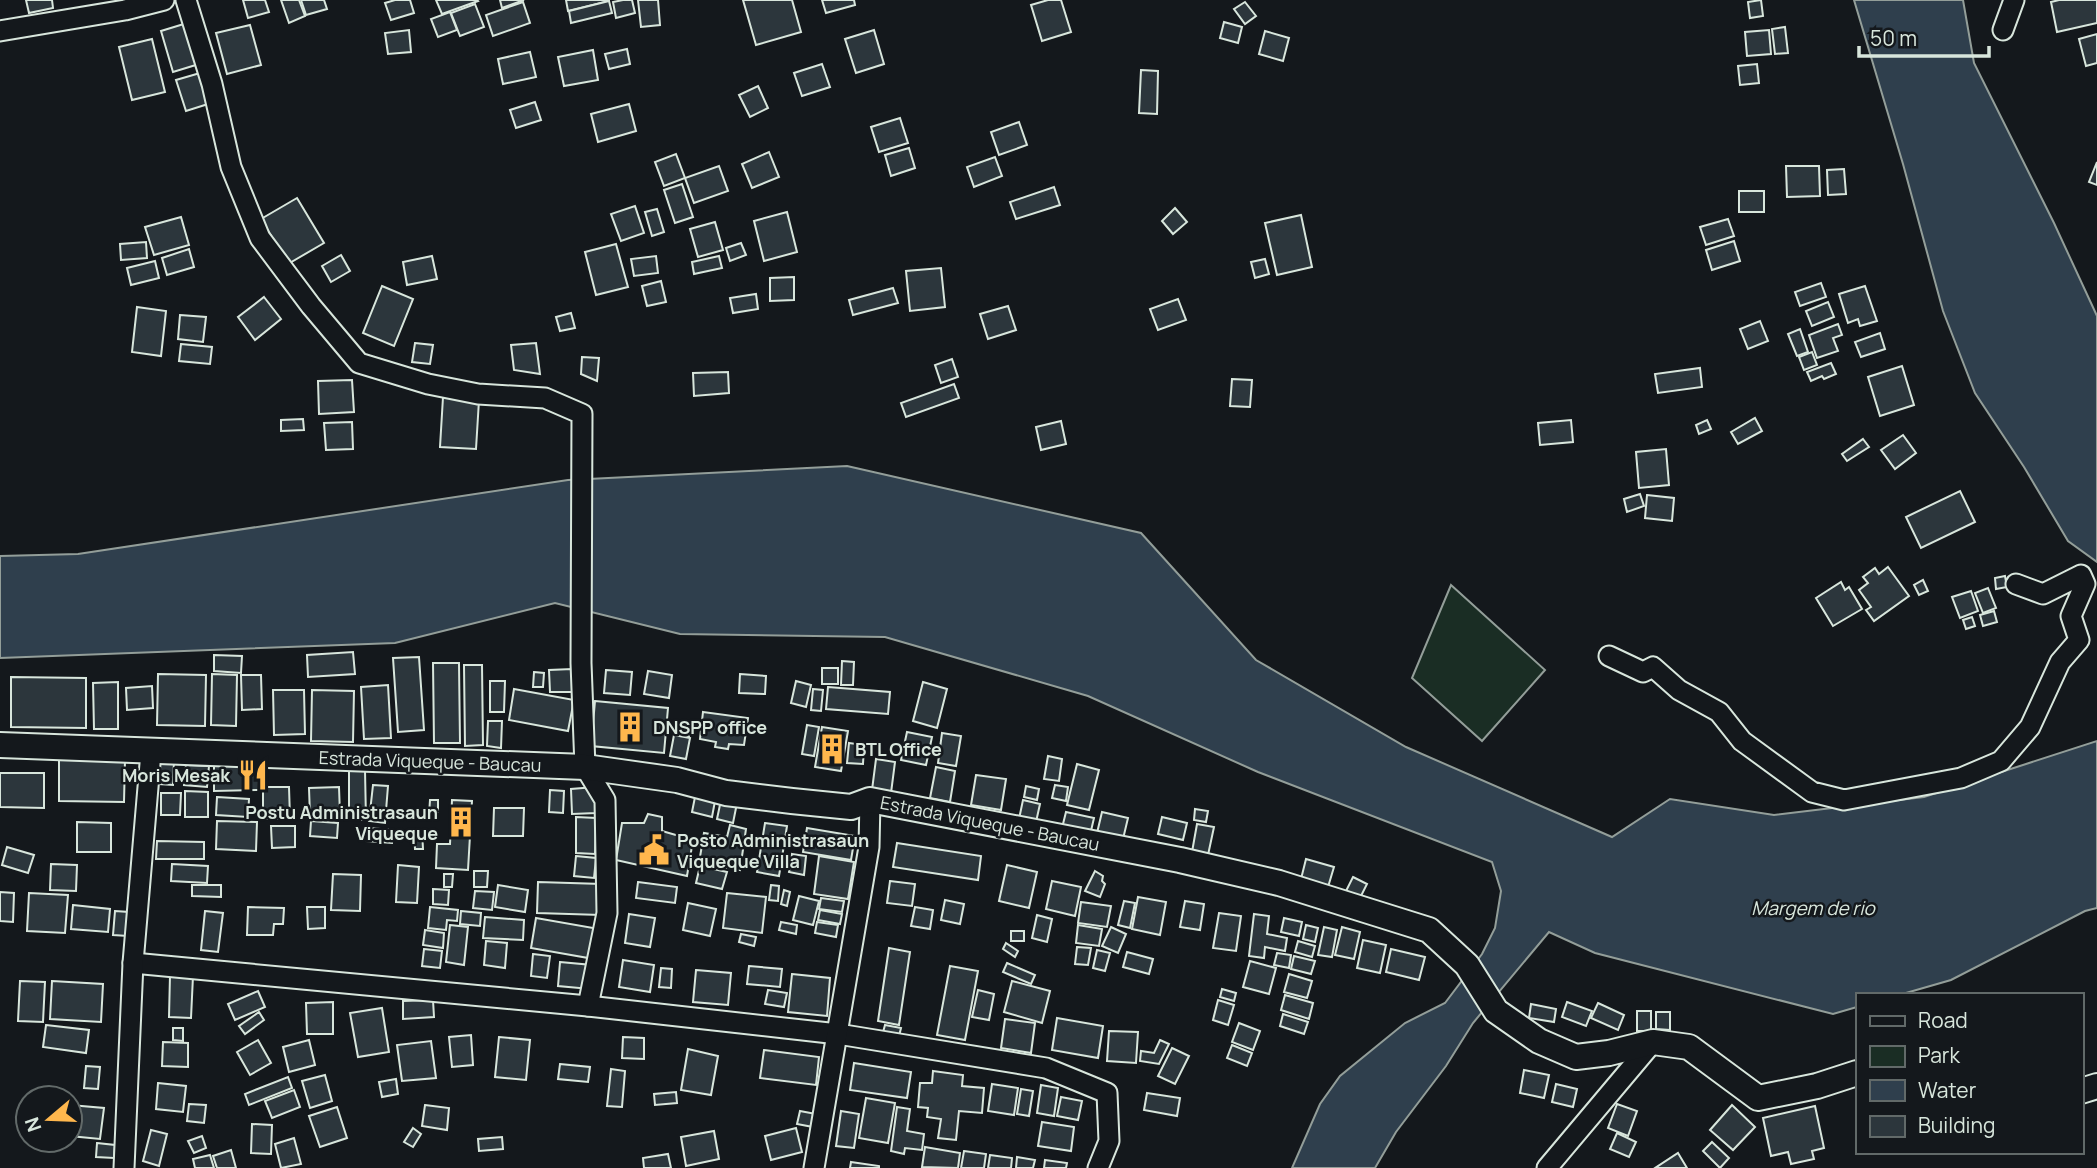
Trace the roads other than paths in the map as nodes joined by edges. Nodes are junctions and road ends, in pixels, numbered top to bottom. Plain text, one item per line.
1 (164, 0) edge
2 (186, 0) edge
3 (2014, 0) edge
4 (2003, 30) dead end
5 (0, 31) edge
6 (2016, 584) dead end
7 (1609, 656) dead end
8 (0, 745) edge
9 (151, 752) junction
10 (585, 767) junction
11 (870, 800) junction
12 (133, 963) junction
13 (588, 1006) junction
14 (838, 1034) junction
15 (1653, 1042) junction
16 (1856, 1073) edge
17 (124, 1168) edge
18 (814, 1168) edge
19 (1098, 1168) edge
20 (1547, 1168) edge

1 - 5 street
2 - 10 street
3 - 4 street
6 - 7 street
8 - 9 main road, Estrada Viqueque - Baucau
9 - 10 main road, Estrada Viqueque - Baucau
9 - 12 street
10 - 11 main road, Estrada Viqueque - Baucau
10 - 13 street
11 - 14 street
11 - 15 main road, Estrada Viqueque - Baucau
12 - 13 street
12 - 17 street
13 - 14 street
14 - 18 street
14 - 19 street
15 - 16 main road, Estrada Viqueque - Baucau
15 - 20 street

